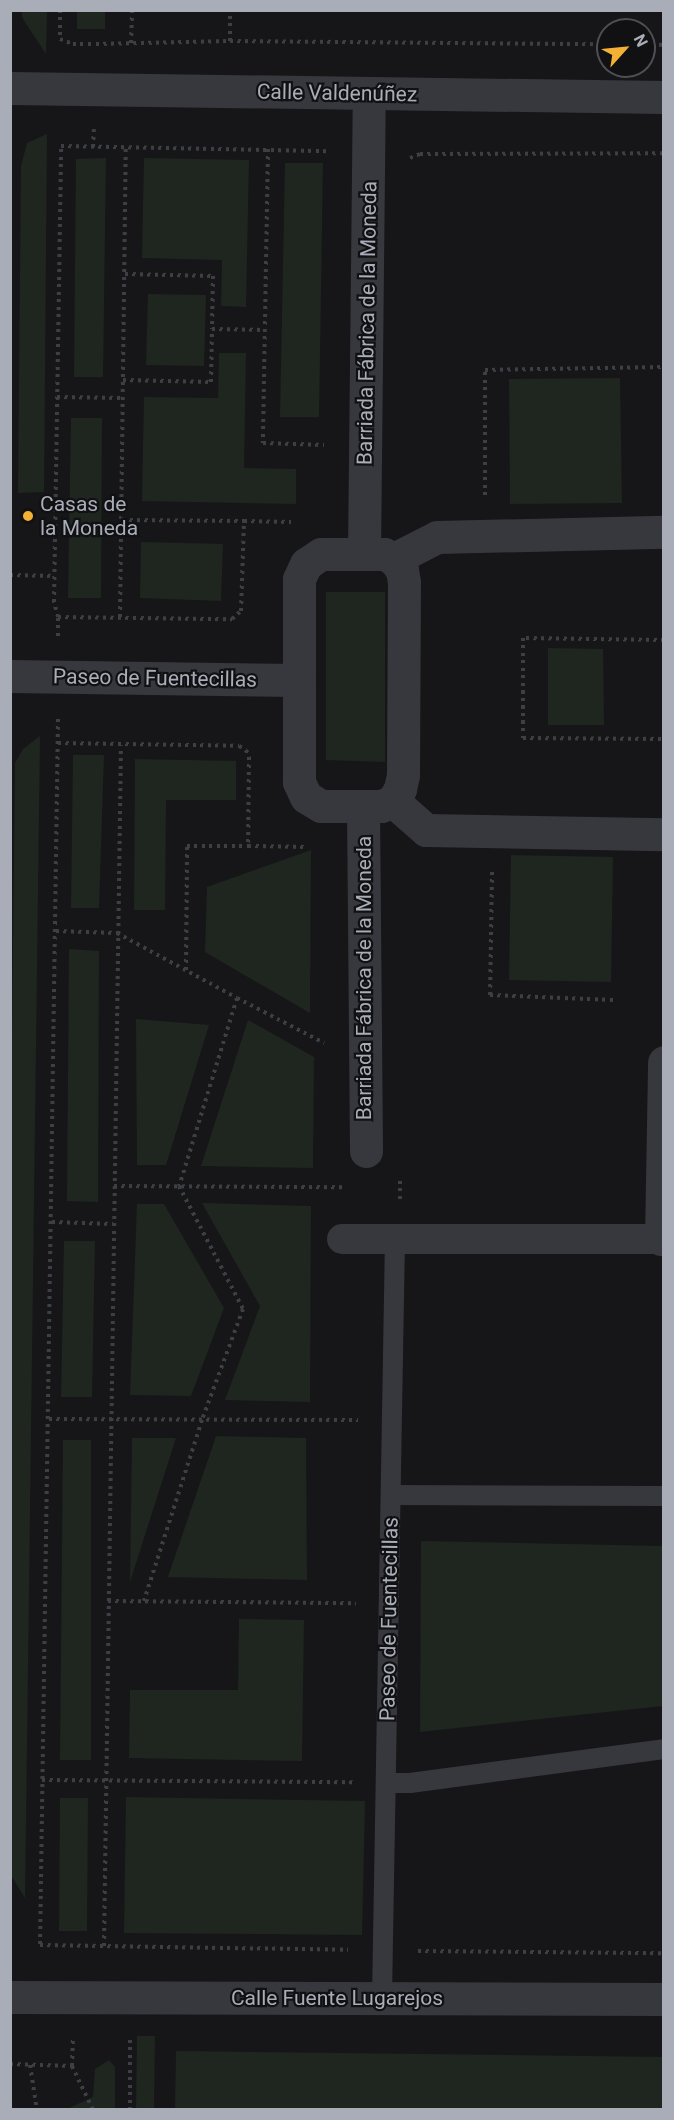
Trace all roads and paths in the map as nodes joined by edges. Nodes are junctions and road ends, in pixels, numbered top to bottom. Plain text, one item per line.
1 (132, 10) edge
2 (230, 10) edge
3 (230, 41) junction
4 (131, 43) junction
5 (96, 44) dead end
6 (596, 44) edge
7 (10, 88) edge
8 (369, 93) junction
9 (663, 97) edge
10 (126, 147) junction
11 (268, 149) junction
12 (663, 153) edge
13 (333, 159) dead end
14 (403, 162) dead end
15 (125, 274) junction
16 (212, 329) junction
17 (264, 330) junction
18 (663, 367) edge
19 (123, 380) junction
20 (57, 397) junction
21 (123, 398) junction
22 (328, 455) dead end
23 (485, 497) dead end
24 (122, 520) junction
25 (244, 521) junction
26 (296, 522) dead end
27 (663, 532) edge
28 (379, 556) junction
29 (10, 575) edge
30 (55, 576) junction
31 (58, 617) junction
32 (120, 617) junction
33 (663, 640) edge
34 (10, 676) edge
35 (58, 677) junction
36 (299, 680) junction
37 (663, 740) edge
38 (58, 743) junction
39 (121, 745) junction
40 (378, 803) junction
41 (663, 834) edge
42 (248, 846) junction
43 (314, 847) dead end
44 (492, 867) dead end
45 (56, 931) junction
46 (117, 933) junction
47 (186, 970) junction
48 (237, 998) junction
49 (613, 1000) dead end
50 (332, 1047) dead end
51 (663, 1062) edge
52 (366, 1151) dead end
53 (114, 1186) junction
54 (179, 1186) junction
55 (342, 1187) dead end
56 (52, 1222) junction
57 (113, 1224) junction
58 (342, 1239) dead end
59 (395, 1239) junction
60 (662, 1239) edge
61 (49, 1419) junction
62 (111, 1419) junction
63 (202, 1420) junction
64 (392, 1420) junction
65 (391, 1495) junction
66 (663, 1496) edge
67 (108, 1601) junction
68 (144, 1601) junction
69 (389, 1603) junction
70 (663, 1749) edge
71 (42, 1780) junction
72 (106, 1780) junction
73 (386, 1783) junction
74 (104, 1946) junction
75 (384, 1951) junction
76 (663, 1953) edge
77 (10, 1997) edge
78 (382, 1998) junction
79 (663, 1999) edge
80 (130, 2034) dead end
81 (30, 2065) dead end
82 (72, 2066) dead end
83 (37, 2109) edge
84 (93, 2109) edge
85 (130, 2109) edge

1 - 4 path
2 - 3 path
3 - 4 path
3 - 6 path
4 - 5 path
7 - 8 street, Calle Valdenúñez
8 - 9 street, Calle Valdenúñez
8 - 28 street, Barriada Fábrica de la Moneda
10 - 11 path
10 - 15 path
10 - 20 path
11 - 13 path
11 - 17 path
12 - 14 path
15 - 16 path
15 - 19 path
16 - 17 path
16 - 19 path
17 - 22 path
18 - 23 path
19 - 21 path
20 - 21 path
20 - 30 path
21 - 24 path
24 - 25 path
24 - 32 path
25 - 26 path
25 - 32 path
27 - 28 street, Barriada Fábrica de la Moneda
28 - 36 street, Barriada Fábrica de la Moneda
28 - 40 street, Barriada Fábrica de la Moneda
29 - 30 path
30 - 31 path
31 - 32 path
31 - 35 path
33 - 37 path
34 - 35 street, Paseo de Fuentecillas
35 - 36 street, Paseo de Fuentecillas
35 - 38 path
36 - 40 street, Barriada Fábrica de la Moneda
38 - 39 path
38 - 45 path
39 - 42 path
39 - 46 path
40 - 41 street
40 - 52 street, Barriada Fábrica de la Moneda
42 - 43 path
42 - 47 path
44 - 49 path
45 - 46 path
45 - 56 path
46 - 47 path
46 - 53 path
47 - 48 path
48 - 50 path
48 - 54 path
51 - 60 street
53 - 54 path
53 - 57 path
54 - 55 path
54 - 63 path
56 - 57 path
56 - 61 path
57 - 62 path
58 - 59 street
59 - 60 street
59 - 64 lane, Paseo de Fuentecillas
61 - 62 path
61 - 71 path
62 - 63 path
62 - 67 path
63 - 64 path
63 - 68 path
64 - 65 lane, Paseo de Fuentecillas
65 - 66 lane
65 - 69 lane, Paseo de Fuentecillas
67 - 68 path
67 - 72 path
68 - 69 path
69 - 73 lane, Paseo de Fuentecillas
70 - 73 lane
71 - 72 path
71 - 74 path
72 - 73 path
72 - 74 path
73 - 75 lane, Paseo de Fuentecillas
74 - 75 path
75 - 76 path
75 - 78 lane, Paseo de Fuentecillas
77 - 78 street, Calle Fuente Lugarejos
78 - 79 street, Calle Fuente Lugarejos
80 - 85 path
81 - 83 path
82 - 84 path

